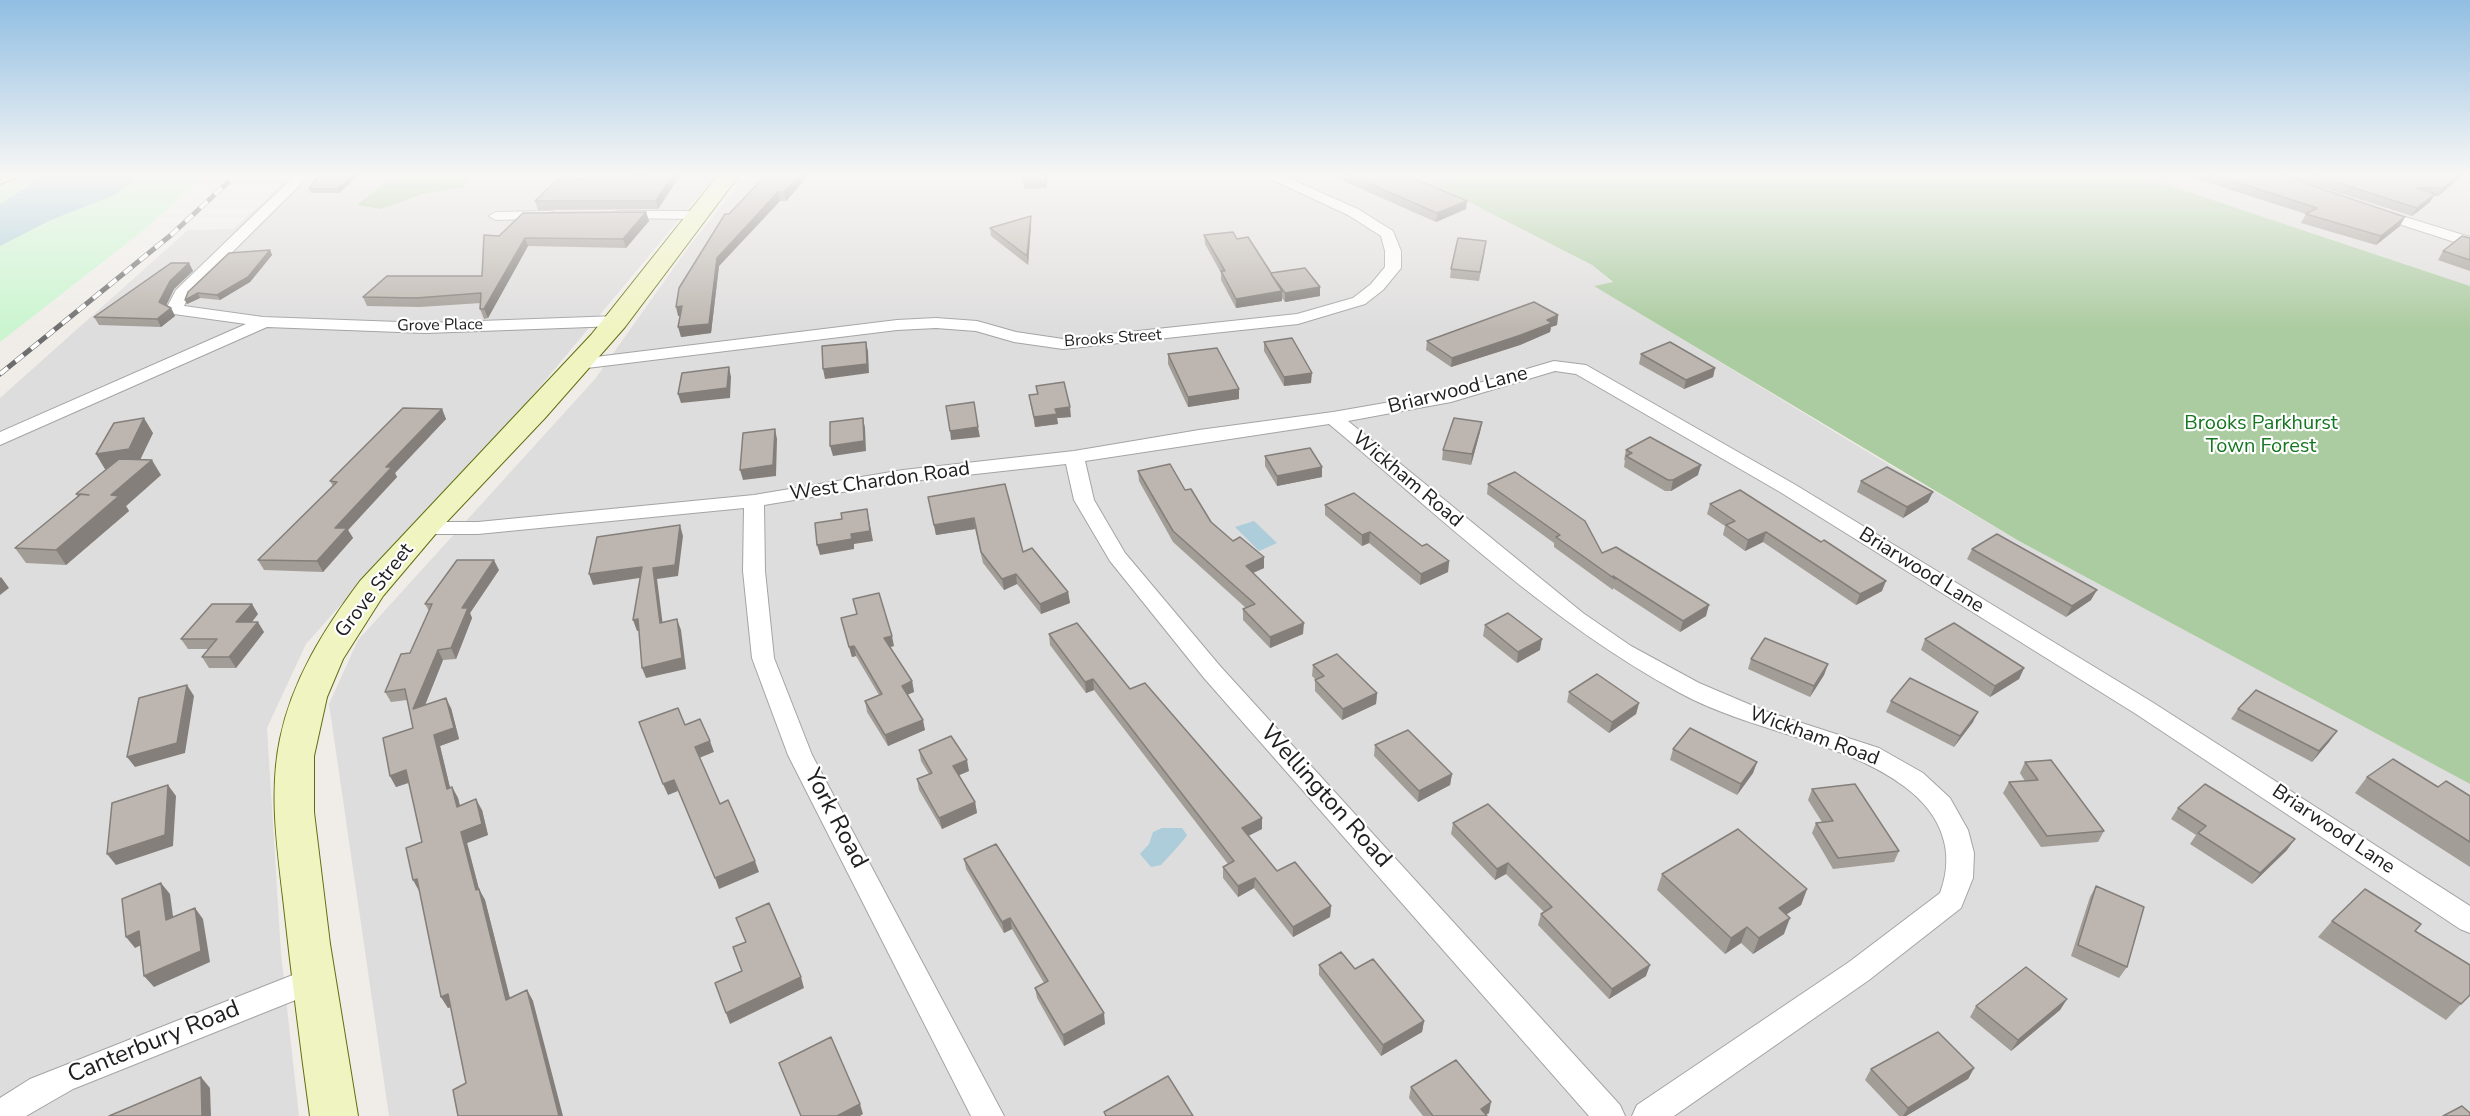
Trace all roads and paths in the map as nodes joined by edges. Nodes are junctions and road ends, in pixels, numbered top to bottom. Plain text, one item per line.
1 (250, 226) edge
2 (688, 226) edge
3 (1375, 226) edge
4 (2420, 226) edge
5 (2470, 242) edge
6 (617, 321) junction
7 (263, 322) junction
8 (579, 364) junction
9 (1333, 418) junction
10 (0, 439) edge
11 (1074, 457) junction
12 (754, 501) junction
13 (425, 528) junction
14 (2470, 921) edge
15 (312, 980) junction
16 (0, 1115) edge
17 (334, 1116) edge
18 (988, 1116) edge
19 (1609, 1116) edge
20 (1648, 1116) edge

1 - 7 street, Grove Place
2 - 6 street, Grove Street
3 - 8 street, Brooks Street
4 - 5 street
6 - 7 street, Grove Place
6 - 8 street, Grove Street
7 - 10 street, Grove Place
8 - 13 street, Grove Street
9 - 11 street, West Chardon Road
9 - 14 street, Briarwood Lane
9 - 20 street, Wickham Road
11 - 12 street, West Chardon Road
11 - 19 street, Wellington Road
12 - 13 street, West Chardon Road
12 - 18 street, York Road
13 - 15 street, Grove Street
15 - 16 street, Canterbury Road
15 - 17 street, Grove Street

